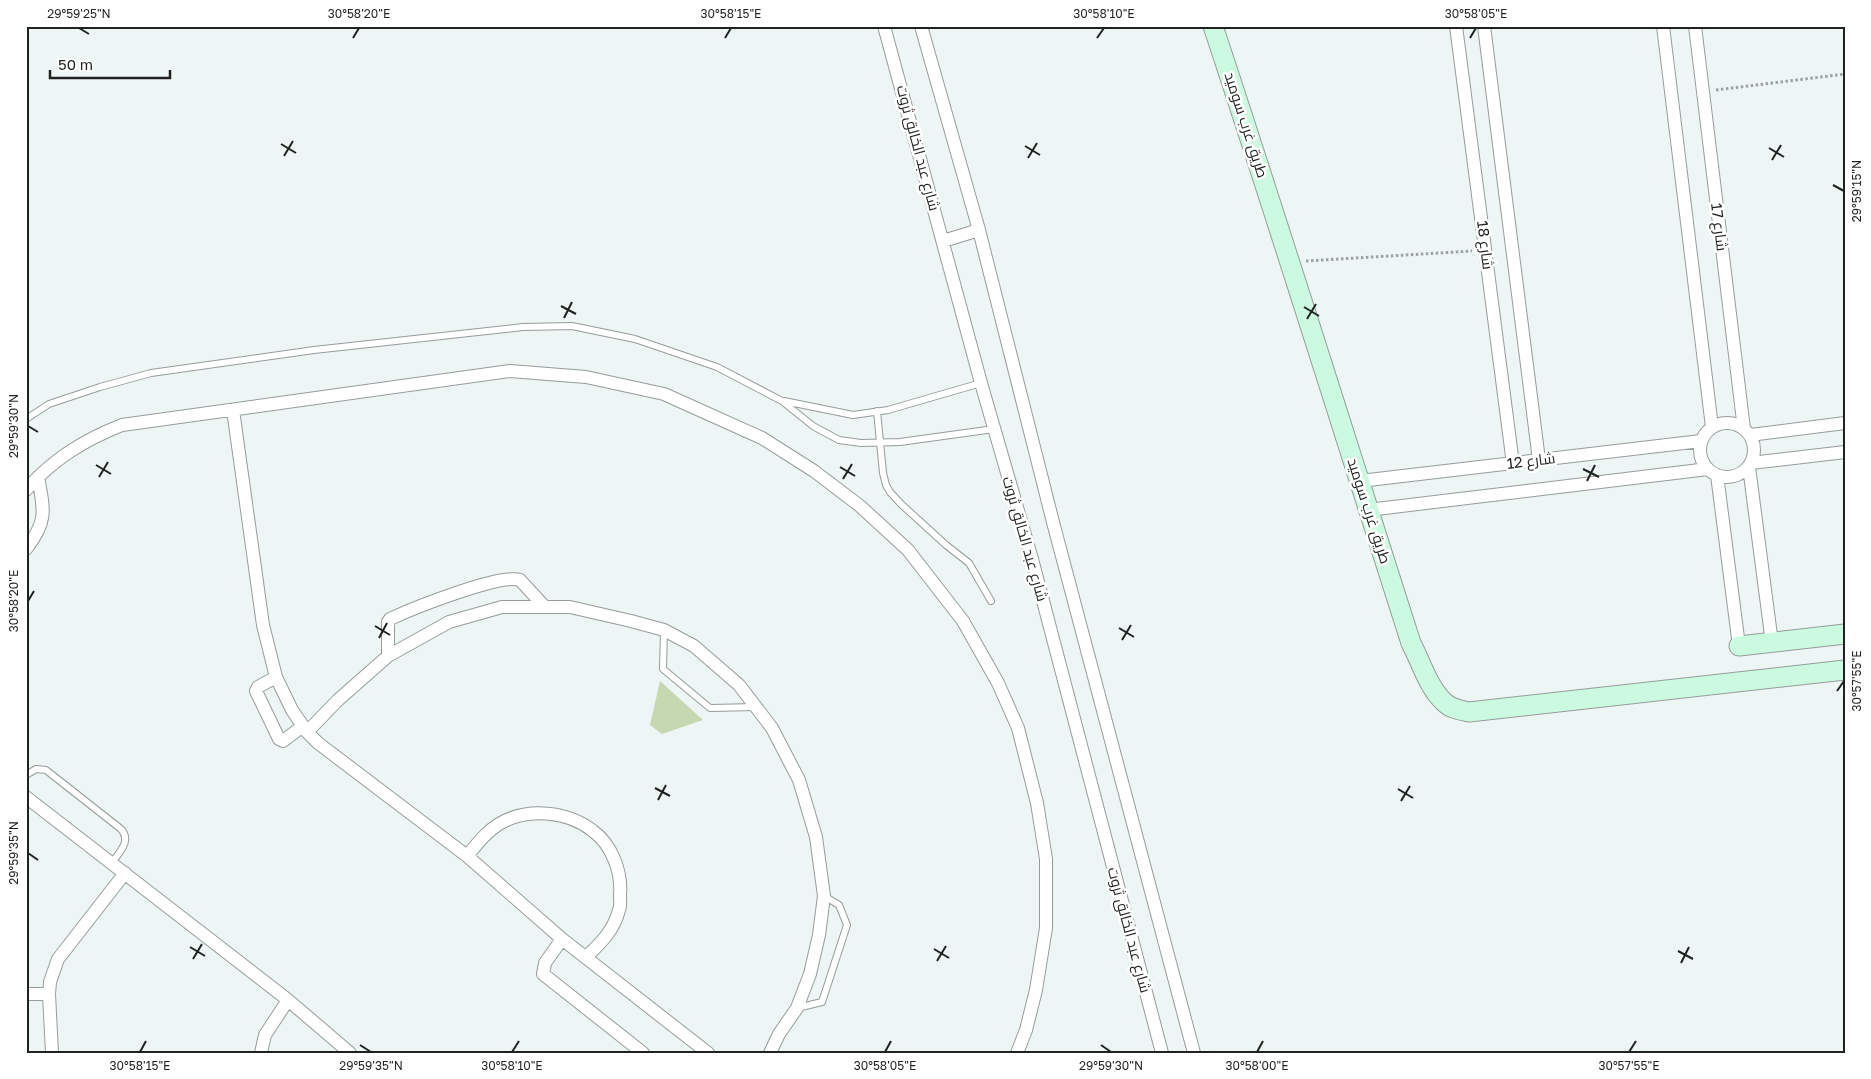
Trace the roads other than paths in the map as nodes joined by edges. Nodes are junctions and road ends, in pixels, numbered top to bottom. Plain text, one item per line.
1 (884, 26) edge
2 (921, 26) edge
3 (1213, 26) edge
4 (1456, 26) edge
5 (1484, 26) edge
6 (1663, 26) edge
7 (1695, 26) edge
8 (979, 230) junction
9 (943, 241) junction
10 (981, 383) junction
11 (782, 401) junction
12 (233, 410) junction
13 (877, 412) junction
14 (26, 419) edge
15 (1845, 423) edge
16 (1712, 427) junction
17 (994, 429) junction
18 (1747, 432) junction
19 (1701, 441) junction
20 (879, 442) junction
21 (1845, 452) edge
22 (1540, 460) junction
23 (1513, 464) junction
24 (1750, 465) junction
25 (1712, 472) junction
26 (38, 477) junction
27 (1360, 481) junction
28 (26, 490) edge
29 (1368, 510) junction
30 (26, 550) edge
31 (991, 600) dead end
32 (544, 606) junction
33 (664, 630) junction
34 (1845, 634) edge
35 (1772, 643) junction
36 (1739, 646) joint
37 (388, 656) junction
38 (1845, 670) edge
39 (276, 678) junction
40 (756, 707) junction
41 (305, 729) junction
42 (26, 775) edge
43 (26, 797) edge
44 (467, 856) junction
45 (112, 863) junction
46 (125, 873) junction
47 (824, 896) junction
48 (562, 939) junction
49 (587, 956) junction
50 (26, 994) edge
51 (49, 994) junction
52 (288, 1000) junction
53 (797, 1008) junction
54 (52, 1053) edge
55 (262, 1053) edge
56 (350, 1053) edge
57 (643, 1053) edge
58 (708, 1053) edge
59 (770, 1053) edge
60 (1018, 1053) edge
61 (1162, 1053) edge
62 (1194, 1053) edge

1 - 9 street, شارع عبد الخالق ثروت
2 - 8 street, شارع عبد الخالق ثروت
3 - 27 street, طريق غرب سوميد
4 - 23 street, شارع 18
5 - 22 street, شارع 18
6 - 16 street, شارع 17
7 - 18 street, شارع 17
8 - 9 street
8 - 62 street, شارع عبد الخالق ثروت
9 - 10 street, شارع عبد الخالق ثروت
10 - 13 lane
10 - 17 street, شارع عبد الخالق ثروت
11 - 13 lane
11 - 14 lane
11 - 20 lane
12 - 26 street
12 - 39 street
12 - 60 street
13 - 20 lane
15 - 18 street
16 - 18 street
16 - 19 street
17 - 20 lane
17 - 61 street, شارع عبد الخالق ثروت
18 - 24 street
19 - 22 street, شارع 12
19 - 25 street
20 - 31 lane
21 - 24 street
22 - 23 street, شارع 12
23 - 27 street, شارع 12
24 - 25 street
24 - 35 street
25 - 29 street, شارع 12
25 - 36 street
26 - 28 street
26 - 30 street
27 - 29 street, طريق غرب سوميد
29 - 38 street, طريق غرب سوميد
32 - 33 street
32 - 37 street
32 - 37 street
33 - 40 street
33 - 40 lane
34 - 35 street
35 - 36 street
37 - 41 street
39 - 41 street
39 - 41 street
40 - 47 street
41 - 44 street
42 - 45 lane
43 - 45 street
44 - 48 street
44 - 49 street
45 - 46 street
46 - 51 street
46 - 52 street
47 - 53 street
47 - 53 lane
48 - 49 street
48 - 57 street
49 - 58 street
50 - 51 street
51 - 54 street
52 - 55 street
52 - 56 street
53 - 59 street

